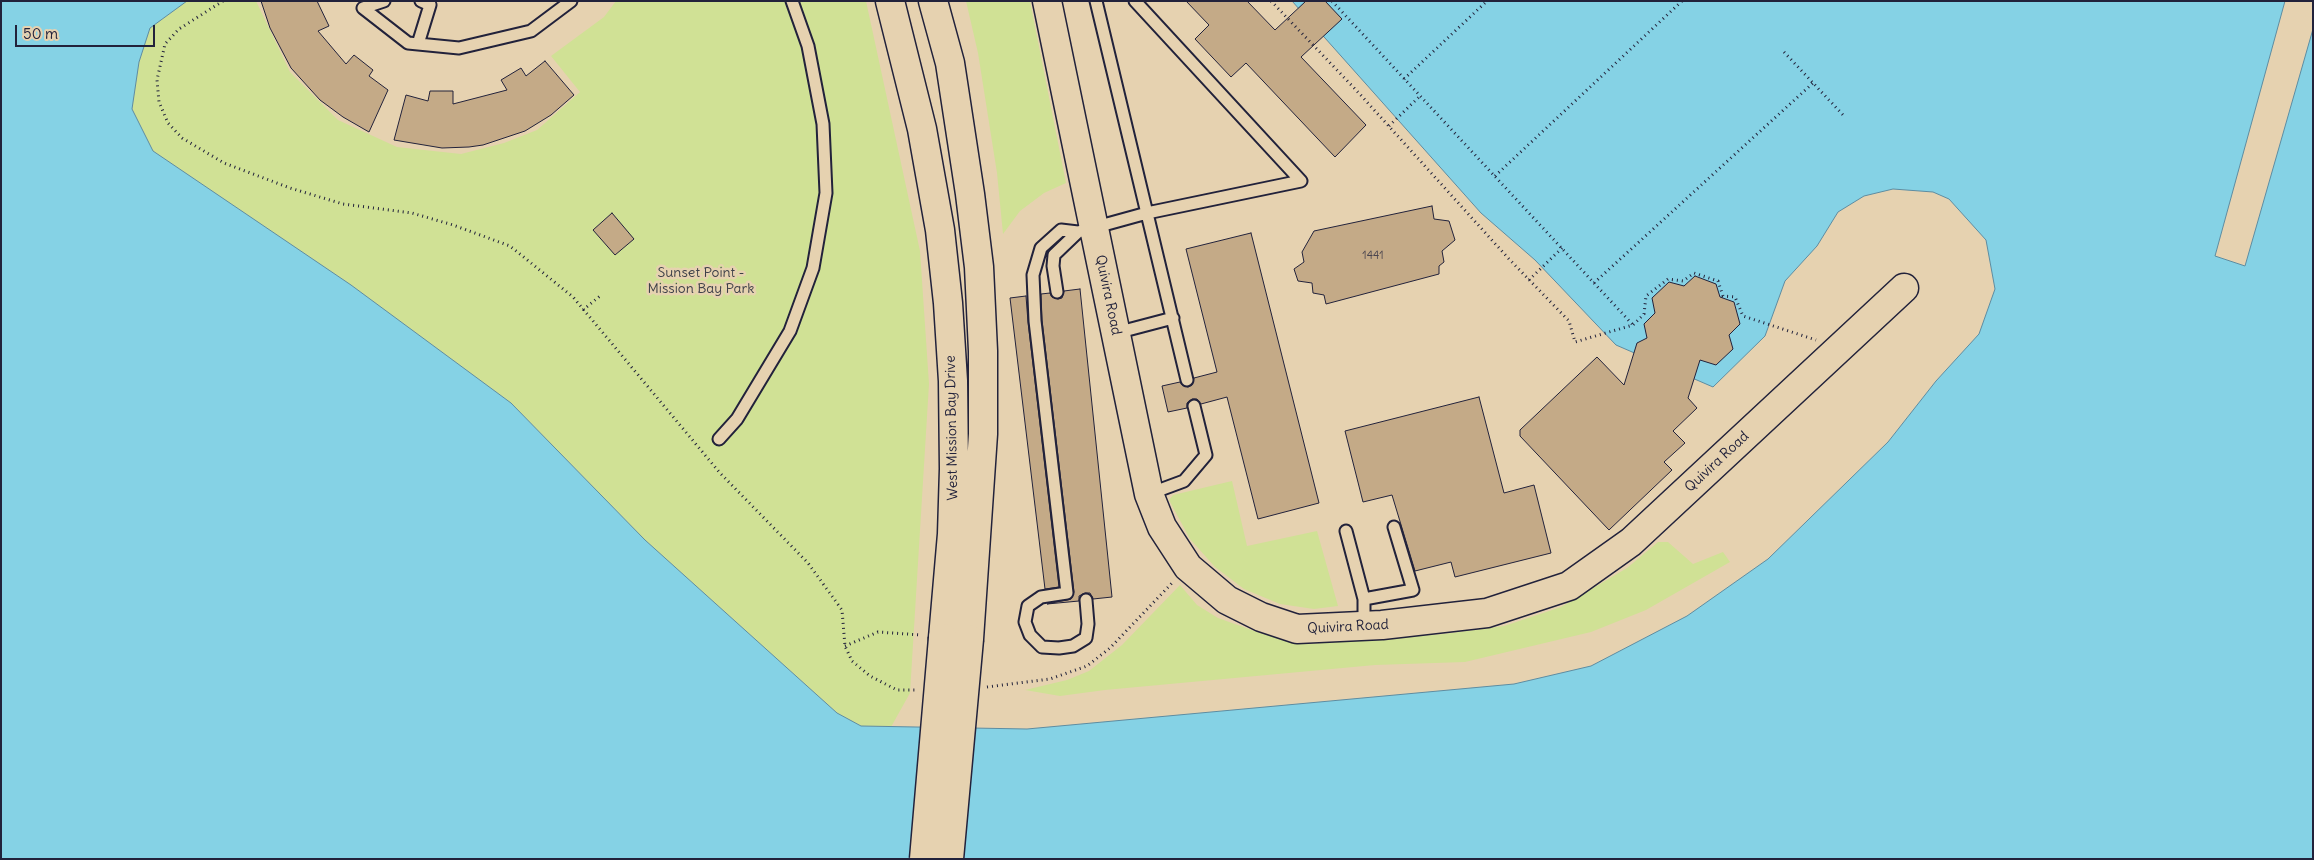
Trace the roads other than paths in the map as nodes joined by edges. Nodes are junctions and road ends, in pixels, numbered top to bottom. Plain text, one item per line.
1 (384, 1) edge
2 (421, 1) edge
3 (571, 1) edge
4 (792, 1) edge
5 (890, 1) edge
6 (933, 1) edge
7 (1047, 1) edge
8 (1096, 1) edge
9 (1135, 1) edge
10 (418, 44) junction
11 (1147, 213) junction
12 (1086, 229) junction
13 (1904, 288) dead end
14 (1057, 292) dead end
15 (1173, 318) junction
16 (1116, 333) junction
17 (1187, 380) dead end
18 (1194, 406) dead end
19 (718, 439) dead end
20 (1149, 494) junction
21 (1394, 527) dead end
22 (1346, 531) dead end
23 (1364, 599) junction
24 (1086, 600) dead end
25 (1364, 626) junction
26 (946, 638) junction
27 (924, 859) edge
28 (949, 859) edge

1 - 10 lane
2 - 10 lane
3 - 10 lane
4 - 19 lane
5 - 26 main road, West Mission Bay Drive
6 - 26 main road, West Mission Bay Drive
7 - 12 main road, Quivira Road
8 - 11 lane
9 - 11 lane
11 - 12 lane
11 - 15 lane
12 - 14 lane
12 - 16 main road, Quivira Road
12 - 24 lane
13 - 25 main road, Quivira Road
15 - 16 lane
15 - 17 lane
16 - 20 main road, Quivira Road
18 - 20 lane
20 - 25 main road, Quivira Road
21 - 23 lane
22 - 23 lane
23 - 25 lane
26 - 27 main road, West Mission Bay Drive, bridge
26 - 28 main road, West Mission Bay Drive, bridge

